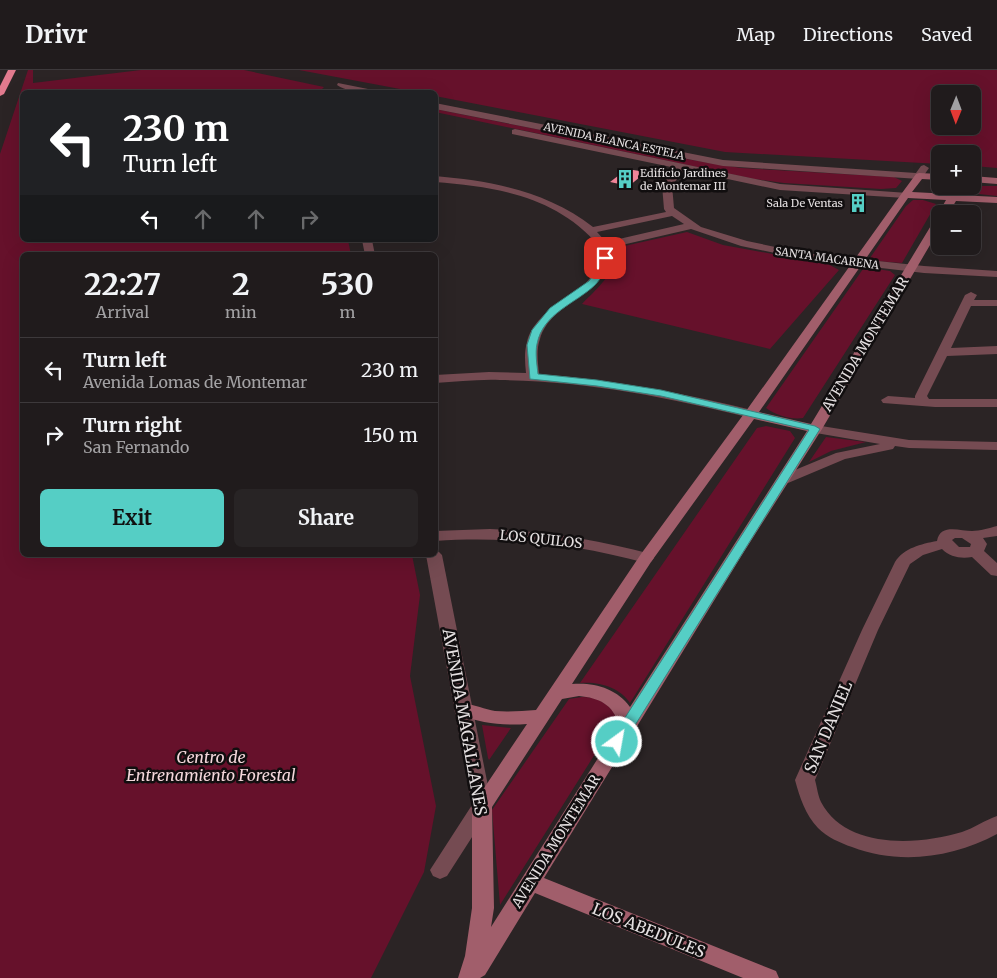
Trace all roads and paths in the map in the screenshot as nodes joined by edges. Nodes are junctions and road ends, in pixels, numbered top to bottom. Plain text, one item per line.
1 (12, 70) edge
2 (341, 85) dead end
3 (355, 88) edge
4 (0, 94) edge
5 (438, 107) edge
6 (438, 116) edge
7 (682, 168) junction
8 (922, 172) junction
9 (931, 174) edge
10 (438, 179) edge
11 (981, 180) edge
12 (997, 181) edge
13 (905, 195) junction
14 (955, 195) edge
15 (953, 198) junction
16 (997, 200) edge
17 (949, 205) edge
18 (674, 213) junction
19 (690, 226) junction
20 (591, 230) junction
21 (931, 234) edge
22 (604, 246) junction
23 (856, 263) junction
24 (910, 269) junction
25 (997, 274) edge
26 (997, 303) edge
27 (997, 350) edge
28 (944, 352) junction
29 (533, 377) junction
30 (438, 379) edge
31 (888, 400) dead end
32 (924, 402) junction
33 (997, 403) edge
34 (751, 414) junction
35 (815, 429) junction
36 (909, 444) junction
37 (997, 446) edge
38 (783, 480) junction
39 (997, 532) edge
40 (438, 536) edge
41 (970, 536) junction
42 (945, 544) junction
43 (975, 552) junction
44 (434, 557) edge
45 (646, 558) junction
46 (997, 571) edge
47 (557, 694) junction
48 (465, 710) junction
49 (541, 716) junction
50 (628, 725) junction
51 (482, 806) junction
52 (997, 824) edge
53 (440, 870) dead end
54 (530, 882) junction
55 (470, 978) edge
56 (768, 978) edge

1 - 4 highway
2 - 3 street
5 - 8 street, AVENIDA BLANCA ESTELA
6 - 7 street, AVENIDA BLANCA ESTELA
7 - 13 street, AVENIDA BLANCA ESTELA
7 - 18 street, SANTA MACARENA
8 - 9 main road, AVENIDA BLANCA ESTELA
8 - 13 main road
10 - 20 street
11 - 12 main road
13 - 15 main road, AVENIDA BLANCA ESTELA
13 - 23 main road
14 - 15 main road
15 - 16 main road, AVENIDA BLANCA ESTELA
15 - 17 main road
18 - 19 street, SANTA MACARENA
18 - 20 street
19 - 22 street
19 - 23 street, SANTA MACARENA
20 - 22 street
21 - 24 main road, AVENIDA MONTEMAR
22 - 29 street
23 - 24 street, SANTA MACARENA
23 - 34 main road
24 - 25 street, SANTA MACARENA
24 - 35 main road, AVENIDA MONTEMAR
26 - 28 street
27 - 28 street
28 - 32 street
29 - 30 street
29 - 34 street
31 - 32 street
32 - 33 street
34 - 35 main road
34 - 45 main road
35 - 36 street
35 - 38 main road, AVENIDA MONTEMAR
36 - 37 street
36 - 38 street
38 - 50 main road, AVENIDA MONTEMAR
39 - 41 street, SAN DANIEL
40 - 45 street, LOS QUILOS
41 - 42 street, SAN DANIEL
41 - 43 street
42 - 43 street
42 - 52 street, SAN DANIEL
43 - 46 street
44 - 48 street, AVENIDA MAGALLANES
45 - 47 main road
47 - 49 main road
47 - 50 main road
48 - 49 main road
48 - 51 street, AVENIDA MAGALLANES
49 - 51 main road
50 - 54 main road, AVENIDA MONTEMAR
51 - 53 street
51 - 55 main road, AVENIDA MAGALLANES
54 - 55 main road, AVENIDA MONTEMAR
54 - 56 main road, LOS ABEDULES

